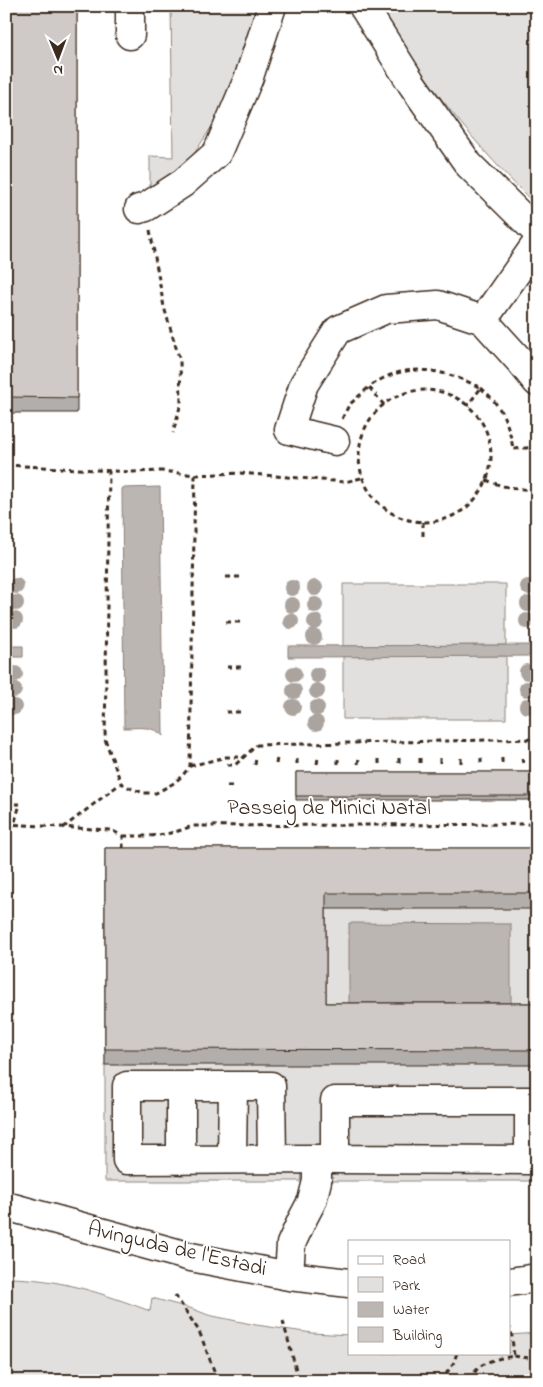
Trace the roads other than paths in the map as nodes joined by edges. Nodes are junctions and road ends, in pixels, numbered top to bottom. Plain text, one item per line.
1 (130, 6) edge
2 (272, 6) edge
3 (363, 6) edge
4 (130, 36) dead end
5 (142, 208) road end
6 (537, 232) edge
7 (537, 243) edge
8 (483, 320) junction
9 (537, 382) edge
10 (338, 432) road end
11 (181, 1086) junction
12 (233, 1086) junction
13 (232, 1159) junction
14 (272, 1159) junction
15 (326, 1159) junction
16 (181, 1160) junction
17 (6, 1206) edge
18 (289, 1276) junction
19 (537, 1278) edge
20 (510, 1282) edge
21 (348, 1283) edge

1 - 4 street
2 - 5 street
3 - 6 street
7 - 8 street
8 - 9 street
8 - 10 street
11 - 12 street
11 - 16 street
11 - 16 street
12 - 13 street
12 - 14 street
13 - 14 street
13 - 16 street
14 - 15 street
15 - 15 street
15 - 18 street
17 - 18 street, Avinguda de l'Estadi
18 - 21 street, Avinguda de l'Estadi
19 - 20 street

